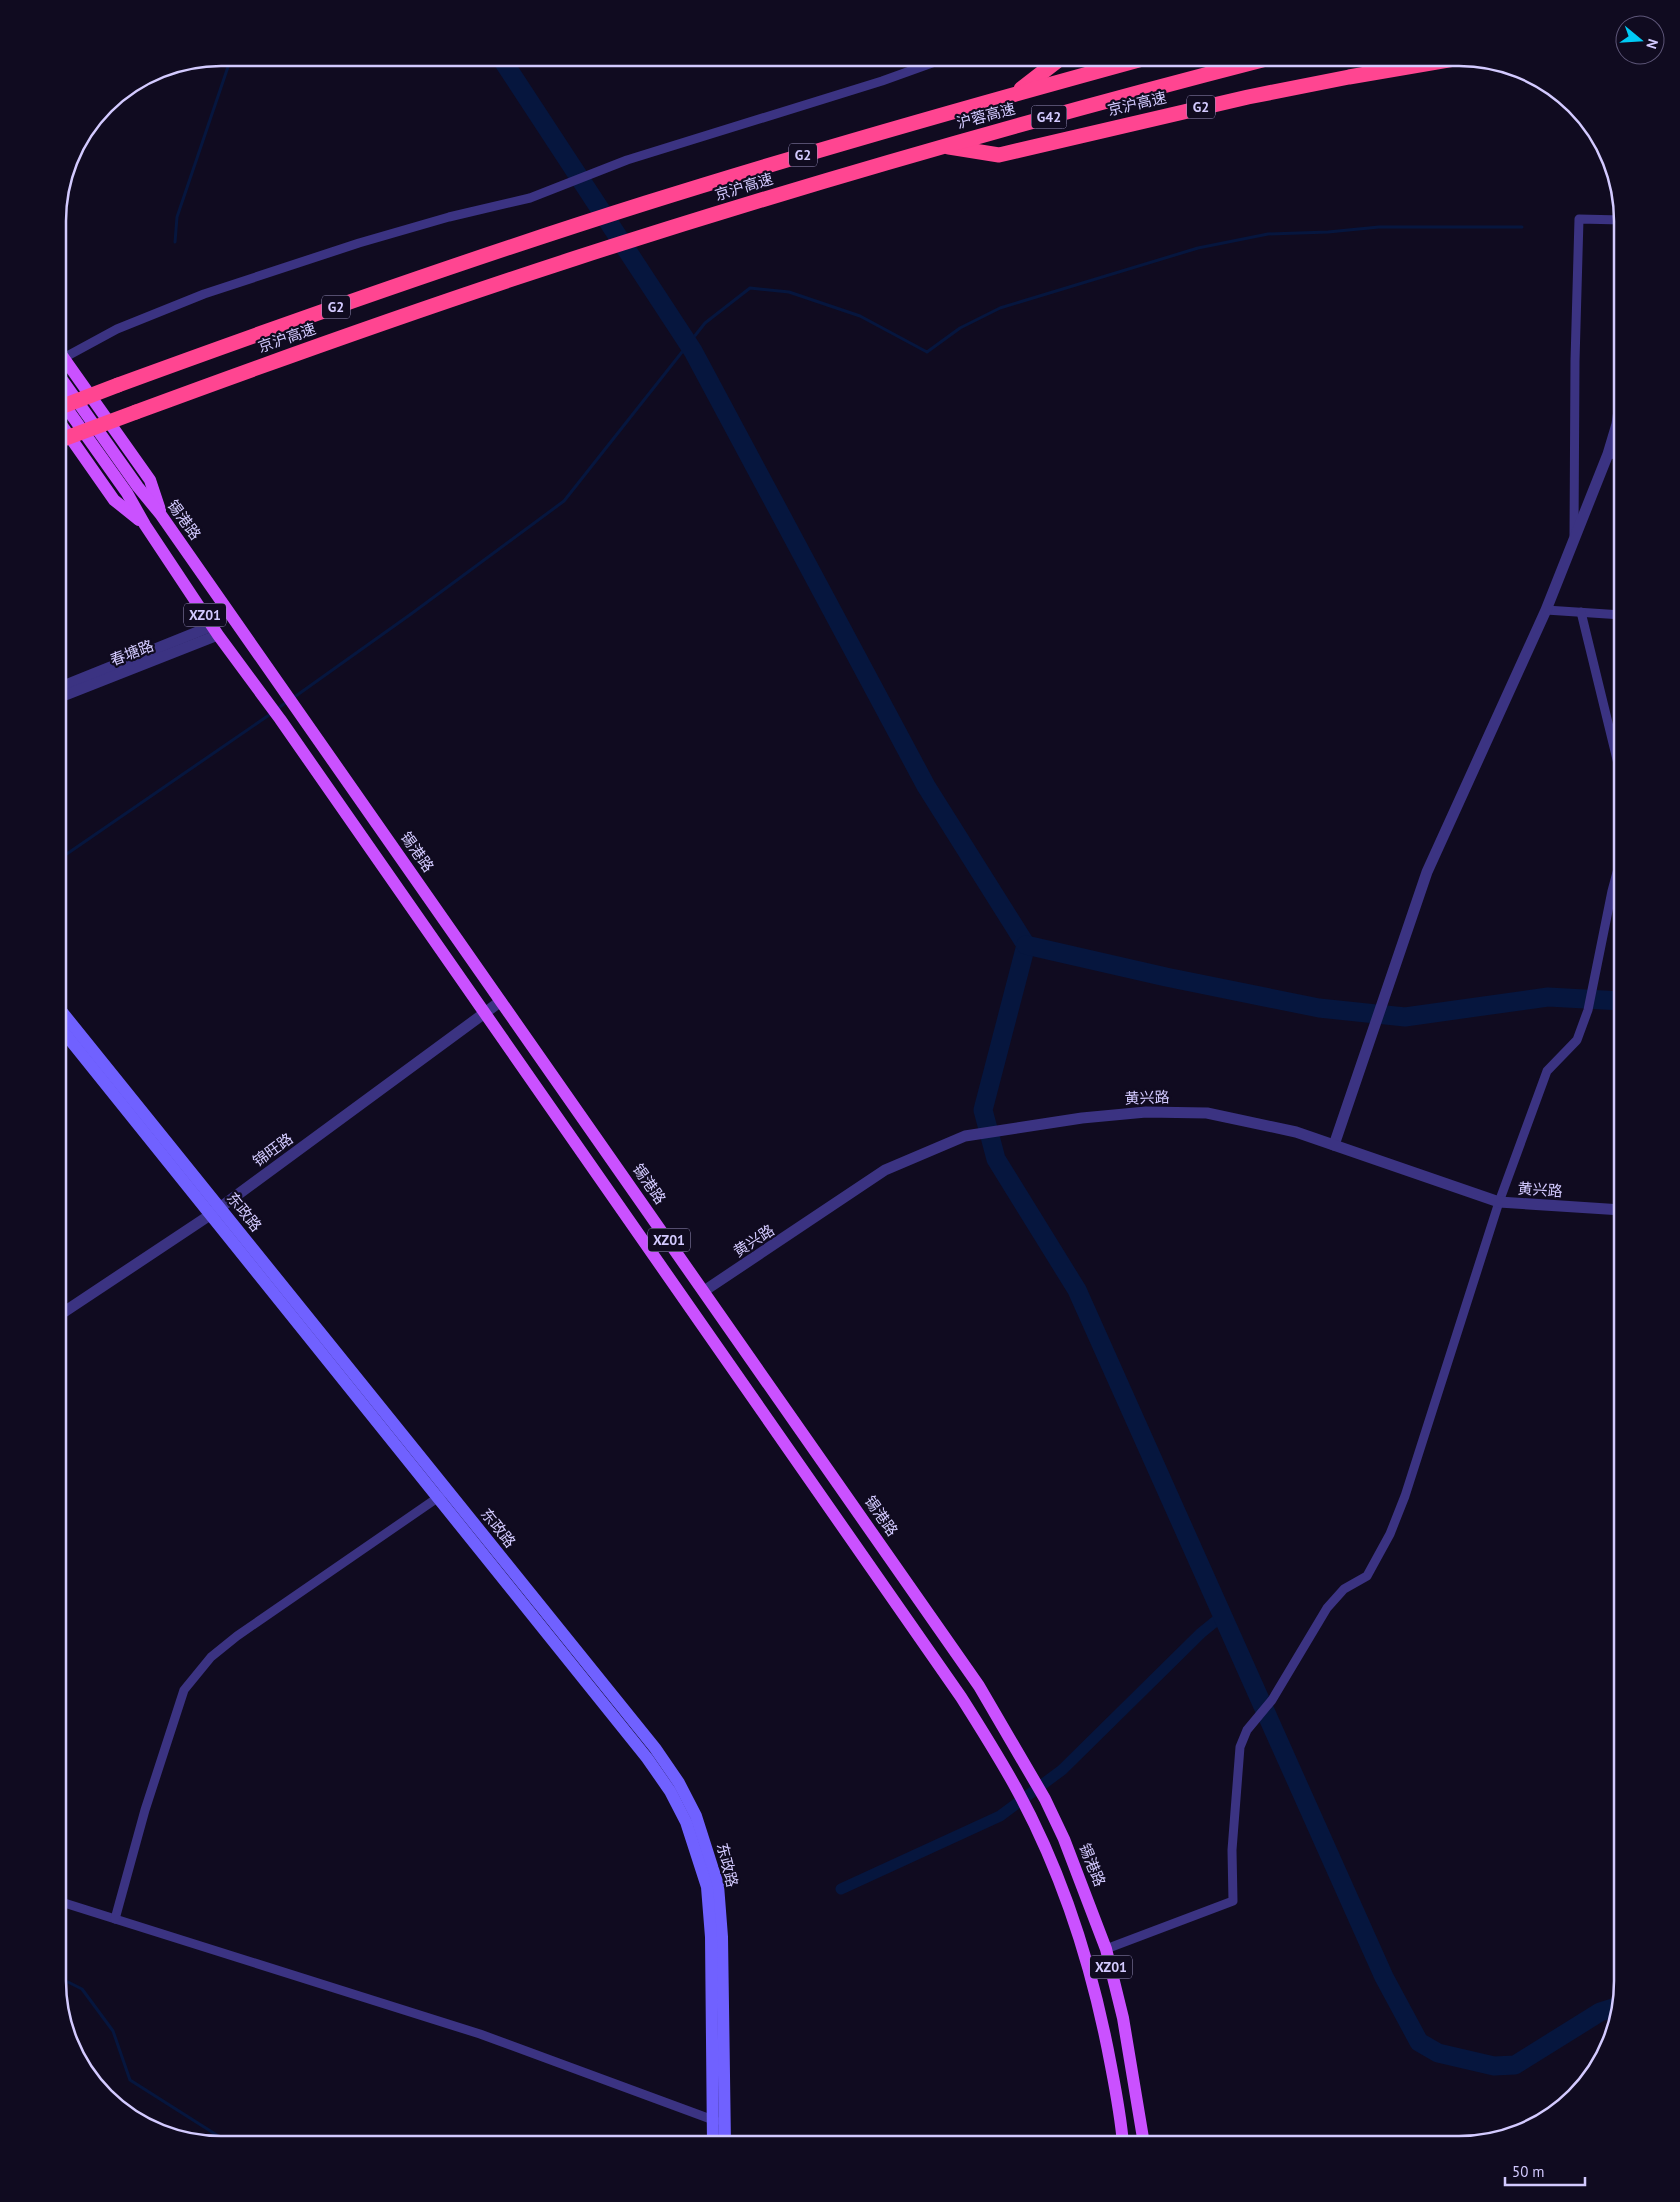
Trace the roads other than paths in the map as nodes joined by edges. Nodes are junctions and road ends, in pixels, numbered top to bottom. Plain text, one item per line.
1 (921, 67) edge
2 (1050, 67) edge
3 (1113, 67) edge
4 (1237, 67) edge
5 (1404, 67) edge
6 (1015, 94) junction
7 (943, 146) junction
8 (1614, 220) edge
9 (67, 354) edge
10 (67, 366) edge
11 (67, 387) edge
12 (67, 405) edge
13 (67, 408) edge
14 (67, 433) edge
15 (1614, 434) edge
16 (67, 437) edge
17 (1608, 454) junction
18 (1614, 454) edge
19 (161, 515) junction
20 (145, 525) junction
21 (1574, 537) junction
22 (1546, 610) junction
23 (1581, 612) junction
24 (1614, 614) edge
25 (215, 631) junction
26 (67, 685) edge
27 (67, 694) edge
28 (1614, 747) edge
29 (1614, 884) edge
30 (501, 1001) junction
31 (485, 1013) junction
32 (67, 1018) edge
33 (67, 1036) edge
34 (1334, 1145) junction
35 (1499, 1202) junction
36 (1614, 1209) edge
37 (214, 1211) junction
38 (704, 1291) junction
39 (66, 1310) edge
40 (442, 1494) junction
41 (66, 1904) edge
42 (115, 1919) junction
43 (1106, 1949) junction
44 (719, 2122) junction
45 (715, 2136) edge
46 (723, 2136) edge
47 (1122, 2136) edge
48 (1143, 2136) edge

1 - 9 street
2 - 6 highway, 京沪高速 / G2
3 - 6 highway, 沪蓉高速 / G42
4 - 7 highway, 沪蓉高速 / G42
5 - 7 highway, 京沪高速 / G2
6 - 12 highway, 京沪高速 / G2, bridge
7 - 16 highway, 京沪高速 / G2, bridge
8 - 21 street
10 - 19 main road
11 - 19 main road, 锡港路 / XZ01
13 - 20 main road, XZ01
14 - 20 main road
15 - 17 street
17 - 18 street
17 - 21 street
19 - 30 main road, 锡港路 / XZ01
20 - 25 main road, XZ01
21 - 22 street
22 - 23 street
22 - 34 street
23 - 24 street
23 - 28 street
25 - 26 street, 春塘路
25 - 27 street, 春塘路
25 - 31 main road, XZ01
29 - 35 street
30 - 31 street, 锦旺路
30 - 38 main road, 锡港路 / XZ01
31 - 37 street, 锦旺路
31 - 47 main road, XZ01
32 - 37 main road, 东政路
33 - 37 main road, 东政路
34 - 35 street, 黄兴路
34 - 38 street, 黄兴路
35 - 36 street, 黄兴路
35 - 43 street
37 - 39 street, 锦旺路
37 - 40 main road, 东政路
38 - 43 main road, 锡港路 / XZ01
40 - 42 street
40 - 44 main road, 东政路
41 - 42 street
42 - 44 street
43 - 48 main road, 锡港路 / XZ01
44 - 45 main road, 东政路
44 - 46 main road, 东政路

